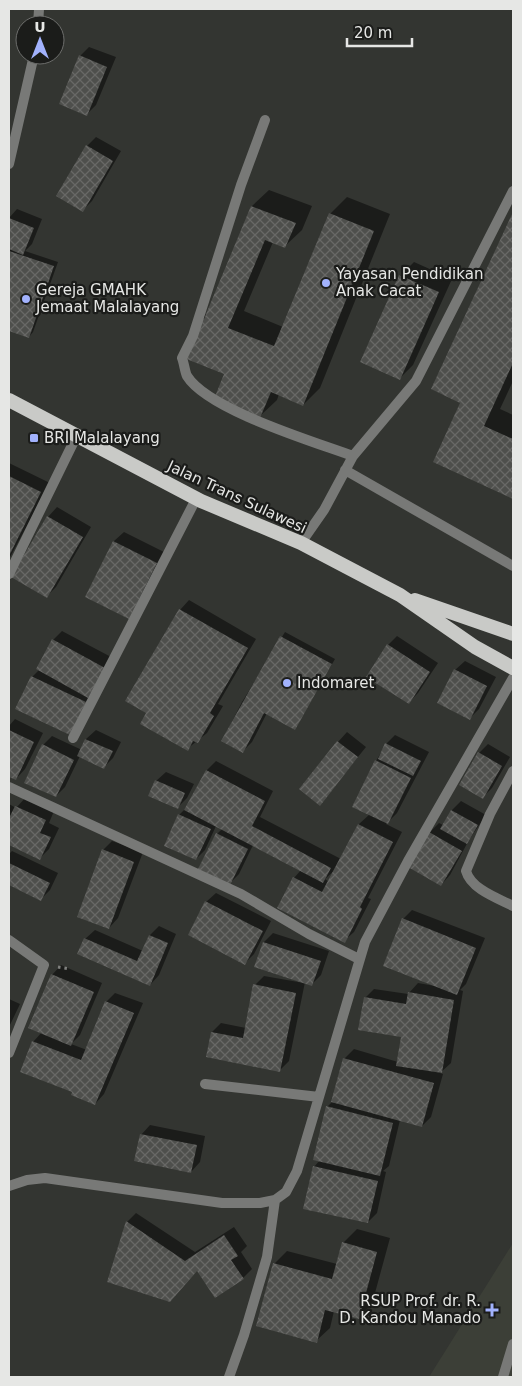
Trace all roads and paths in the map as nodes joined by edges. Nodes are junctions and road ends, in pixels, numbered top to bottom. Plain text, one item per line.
1 (32, 65) edge
2 (265, 120) dead end
3 (9, 164) edge
4 (513, 191) edge
5 (9, 400) edge
6 (77, 435) junction
7 (353, 456) junction
8 (345, 470) junction
9 (196, 499) junction
10 (301, 544) junction
11 (513, 566) edge
12 (9, 574) edge
13 (400, 595) junction
14 (513, 634) edge
15 (513, 668) edge
16 (513, 678) edge
17 (74, 738) dead end
18 (513, 771) edge
19 (9, 787) edge
20 (513, 906) edge
21 (9, 940) edge
22 (359, 959) junction
23 (9, 1053) edge
24 (205, 1084) dead end
25 (319, 1097) junction
26 (9, 1186) edge
27 (276, 1200) junction
28 (513, 1344) edge
29 (229, 1377) edge
30 (503, 1377) edge

1 - 3 street
2 - 7 street
4 - 7 street
5 - 6 highway, Jalan Trans Sulawesi
6 - 9 highway, Jalan Trans Sulawesi
6 - 12 street
7 - 8 street
8 - 10 street
8 - 11 street
9 - 10 highway, Jalan Trans Sulawesi
9 - 17 street
10 - 13 highway, Jalan Trans Sulawesi
13 - 14 highway
13 - 15 highway
16 - 22 street
18 - 20 street
19 - 22 street
21 - 23 street
22 - 25 street
24 - 25 street
25 - 27 street
26 - 27 street
27 - 29 street
28 - 30 street

